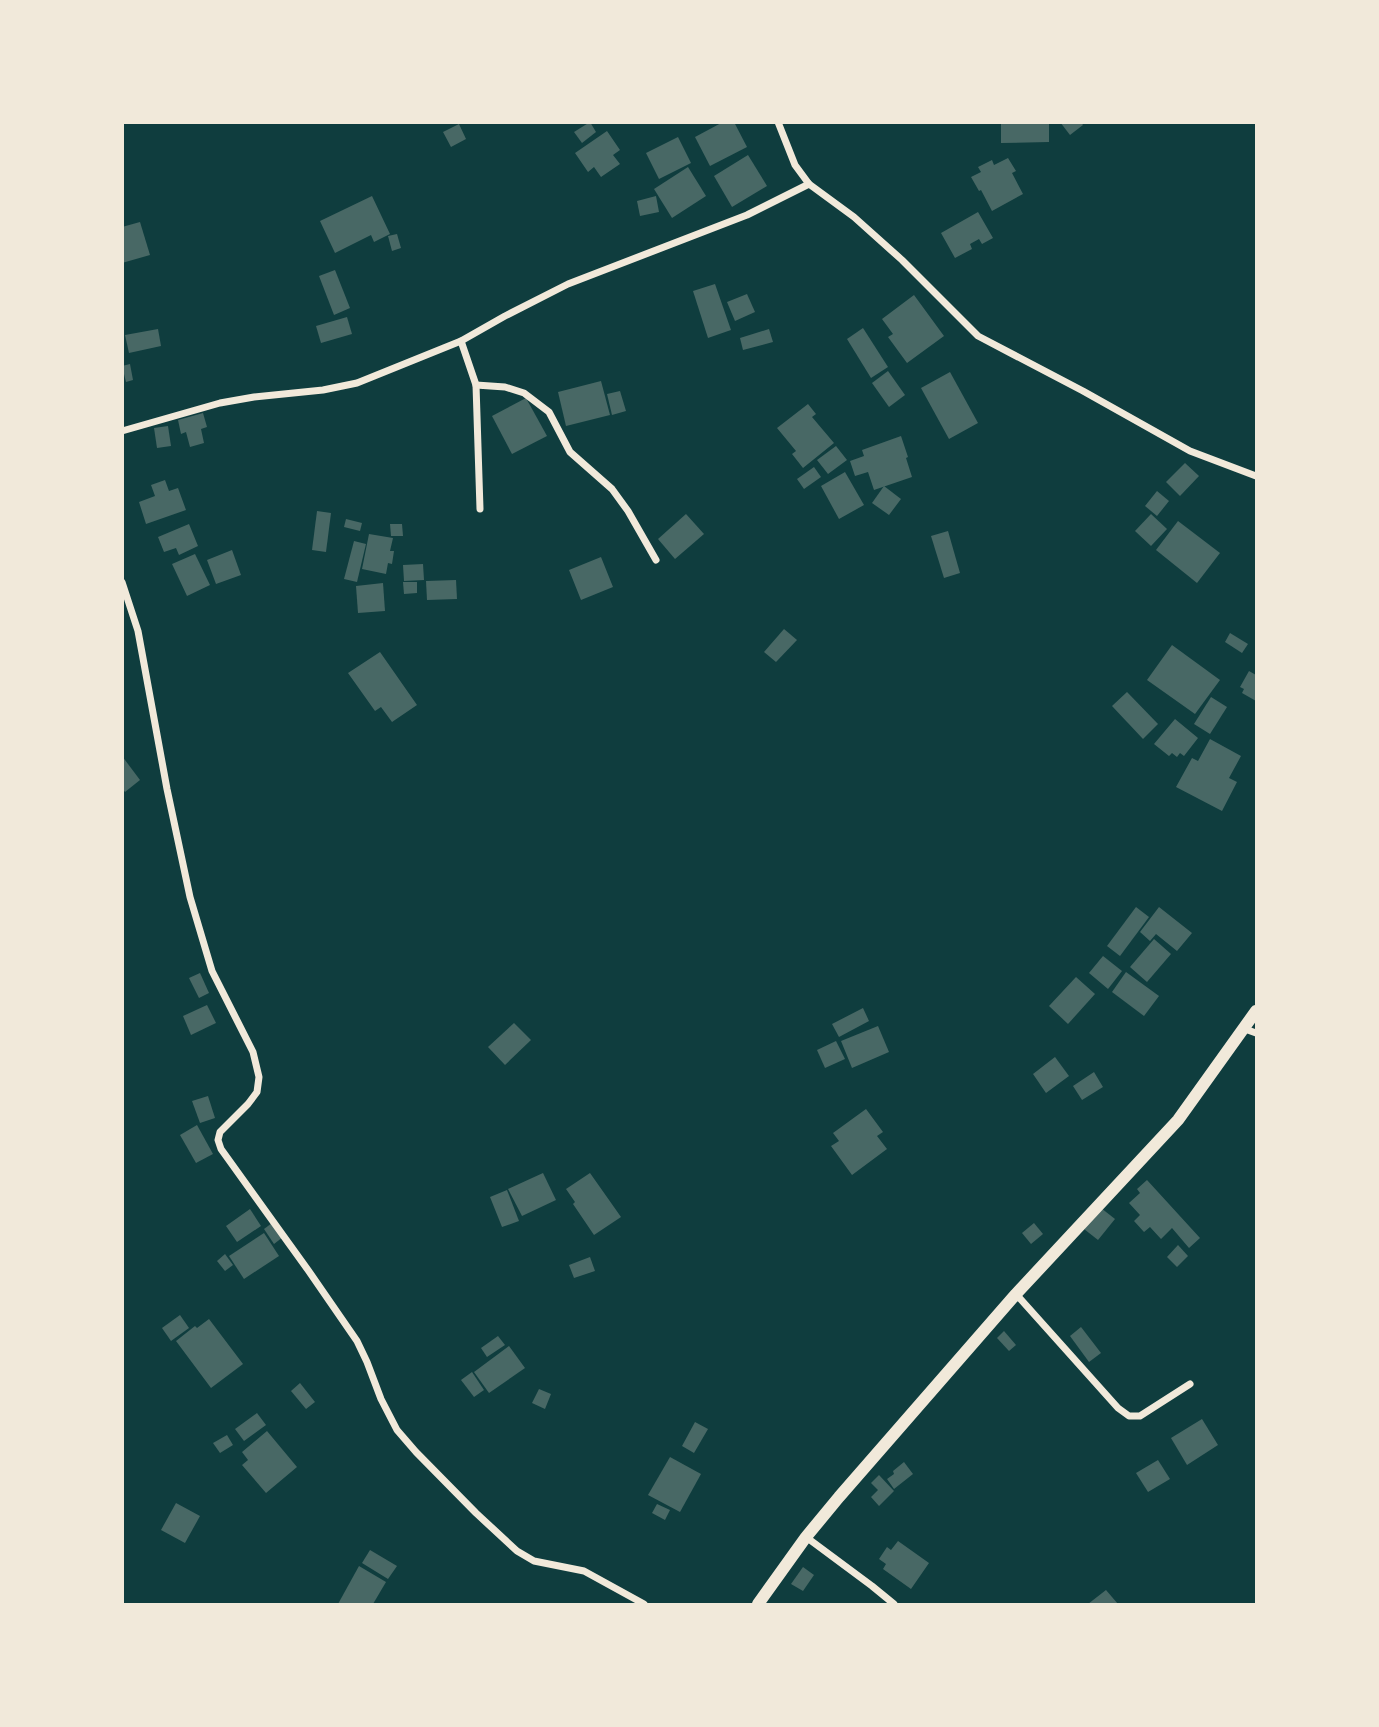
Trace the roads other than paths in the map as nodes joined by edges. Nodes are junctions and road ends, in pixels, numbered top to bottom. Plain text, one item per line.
1 (778, 122) edge
2 (809, 184) junction
3 (461, 341) junction
4 (476, 385) junction
5 (122, 431) edge
6 (1256, 476) edge
7 (480, 509) dead end
8 (656, 560) dead end
9 (122, 582) edge
10 (1256, 1011) edge
11 (1251, 1031) edge
12 (1016, 1294) junction
13 (1191, 1384) dead end
14 (806, 1537) junction
15 (644, 1605) edge
16 (758, 1605) edge
17 (894, 1605) edge

1 - 2 street
2 - 3 street
2 - 6 street
3 - 4 street
3 - 5 street
4 - 7 street
4 - 8 street
9 - 15 street
10 - 11 street
11 - 12 street
12 - 13 street
12 - 14 street
14 - 16 street
14 - 17 street

